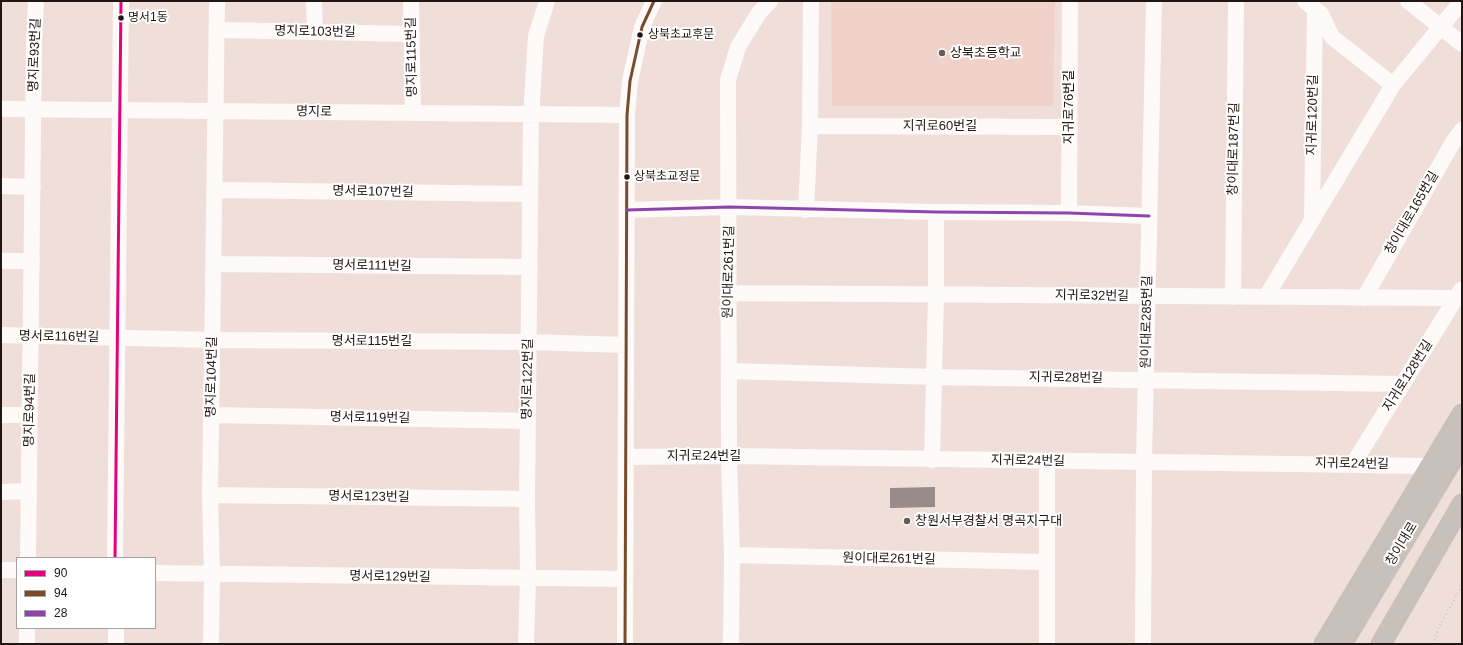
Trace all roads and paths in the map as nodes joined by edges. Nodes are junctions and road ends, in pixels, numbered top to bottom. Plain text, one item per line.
1 (36, 1) edge
2 (121, 1) edge
3 (217, 1) edge
4 (314, 1) edge
5 (412, 1) edge
6 (547, 1) edge
7 (654, 1) edge
8 (770, 1) edge
9 (811, 1) edge
10 (1070, 1) edge
11 (1154, 1) edge
12 (1236, 1) edge
13 (1408, 1) edge
14 (1462, 1) edge
15 (1310, 5) edge
16 (1441, 27) junction
17 (218, 30) junction
18 (315, 32) junction
19 (412, 34) junction
20 (1462, 44) edge
21 (1393, 85) junction
22 (1, 109) edge
23 (34, 110) junction
24 (120, 110) junction
25 (216, 111) junction
26 (413, 113) junction
27 (532, 114) junction
28 (627, 114) junction
29 (810, 126) junction
30 (1069, 127) junction
31 (1462, 130) edge
32 (1, 186) edge
33 (33, 187) junction
34 (215, 190) junction
35 (530, 194) junction
36 (730, 207) junction
37 (627, 210) junction
38 (806, 210) junction
39 (936, 212) junction
40 (1069, 213) junction
41 (1149, 216) junction
42 (1312, 221) junction
43 (1, 261) edge
44 (32, 261) junction
45 (214, 264) junction
46 (530, 267) junction
47 (728, 293) junction
48 (1459, 293) edge
49 (936, 295) junction
50 (1148, 297) junction
51 (1233, 297) junction
52 (1266, 298) junction
53 (1364, 298) junction
54 (1, 335) edge
55 (31, 336) junction
56 (118, 338) junction
57 (213, 340) junction
58 (529, 342) junction
59 (626, 345) junction
60 (729, 371) junction
61 (934, 377) junction
62 (1146, 379) junction
63 (1404, 384) junction
64 (1462, 414) edge
65 (1, 415) edge
66 (30, 415) junction
67 (212, 415) junction
68 (528, 421) junction
69 (1462, 444) edge
70 (626, 456) junction
71 (728, 456) junction
72 (932, 460) junction
73 (1047, 461) junction
74 (1144, 462) junction
75 (1353, 464) junction
76 (1462, 465) edge
77 (1430, 466) junction
78 (29, 491) junction
79 (1, 492) edge
80 (210, 495) junction
81 (527, 499) junction
82 (1462, 504) edge
83 (732, 555) junction
84 (28, 557) edge
85 (116, 557) edge
86 (1047, 562) junction
87 (1, 570) edge
88 (16, 570) edge
89 (156, 573) edge
90 (212, 575) junction
91 (528, 578) junction
92 (625, 579) junction
93 (1462, 585) edge
94 (28, 629) edge
95 (116, 629) edge
96 (27, 644) edge
97 (116, 644) edge
98 (211, 644) edge
99 (526, 644) edge
100 (625, 644) edge
101 (732, 644) edge
102 (1047, 644) edge
103 (1143, 644) edge
104 (1324, 644) edge
105 (1342, 644) edge
106 (1356, 644) edge
107 (1381, 644) edge
108 (1433, 644) edge

1 - 23 street, 명지로93번길
2 - 24 street
3 - 17 street
4 - 18 street
5 - 19 street, 명지로115번길
6 - 27 street, 명지로122번길
7 - 28 street
8 - 36 street, 원이대로261번길
9 - 29 street
10 - 30 street, 지귀로76번길
11 - 41 street, 원이대로285번길
12 - 51 street, 창이대로187번길
13 - 16 street
14 - 16 street
15 - 21 street, 지귀로120번길
15 - 42 street, 지귀로120번길
16 - 20 street
16 - 21 street
17 - 18 street, 명지로103번길
17 - 25 street
18 - 19 street, 명지로103번길
19 - 26 street, 명지로115번길
21 - 42 street
22 - 23 street, 명지로
23 - 24 street, 명지로
23 - 33 street, 명지로94번길
24 - 25 street, 명지로
24 - 56 street
25 - 26 street, 명지로
25 - 34 street, 명지로104번길
26 - 27 street, 명지로
27 - 28 street, 명지로
27 - 35 street, 명지로122번길
28 - 37 street
29 - 30 street, 지귀로60번길
29 - 38 street
30 - 40 street, 지귀로76번길
31 - 53 street, 창이대로165번길
32 - 33 street
33 - 44 street, 명지로94번길
34 - 35 street, 명서로107번길
34 - 45 street, 명지로104번길
35 - 46 street, 명지로122번길
36 - 37 street
36 - 38 street
36 - 47 street, 원이대로261번길
37 - 59 street
38 - 39 street
39 - 40 street
39 - 49 street
40 - 41 street
41 - 50 street, 원이대로285번길
42 - 52 street
43 - 44 street
44 - 55 street, 명지로94번길
45 - 46 street, 명서로111번길
45 - 57 street, 명지로104번길
46 - 58 street, 명지로122번길
47 - 49 street, 지귀로32번길
47 - 60 street, 원이대로261번길
48 - 53 street, 지귀로32번길
48 - 63 street, 지귀로128번길
49 - 50 street, 지귀로32번길
49 - 61 street
50 - 51 street, 지귀로32번길
50 - 62 street, 원이대로285번길
51 - 52 street, 지귀로32번길
52 - 53 street, 지귀로32번길
54 - 55 street, 명서로116번길
55 - 56 street, 명서로116번길
55 - 66 street, 명지로94번길
56 - 57 street, 명서로115번길
56 - 85 street
57 - 58 street, 명서로115번길
57 - 67 street, 명지로104번길
58 - 59 street, 명서로115번길
58 - 68 street, 명지로122번길
59 - 70 street
60 - 61 street, 지귀로28번길
60 - 71 street, 원이대로261번길
61 - 62 street, 지귀로28번길
61 - 72 street
62 - 63 street, 지귀로28번길
62 - 74 street, 원이대로285번길
63 - 75 street, 지귀로128번길
64 - 77 main road
65 - 66 street
66 - 78 street, 명지로94번길
67 - 68 street, 명서로119번길
67 - 80 street, 명지로104번길
68 - 81 street, 명지로122번길
69 - 105 main road, 창이대로
70 - 71 street, 지귀로24번길
70 - 92 street
71 - 72 street, 지귀로24번길
71 - 83 street, 원이대로261번길
72 - 73 street, 지귀로24번길
73 - 74 street, 지귀로24번길
73 - 86 street
74 - 75 street, 지귀로24번길
74 - 103 street, 원이대로285번길
75 - 77 street, 지귀로24번길
76 - 106 main road, 창이대로
77 - 104 main road
78 - 79 street
78 - 84 street, 명지로94번길
80 - 81 street, 명서로123번길
80 - 90 street, 명지로104번길
81 - 91 street, 명지로122번길
82 - 107 main road
83 - 86 street, 원이대로261번길
83 - 101 street, 원이대로261번길
86 - 102 street
87 - 88 street
89 - 90 street, 명서로129번길
90 - 91 street, 명서로129번길
90 - 98 street, 명지로104번길
91 - 92 street, 명서로129번길
91 - 99 street, 명지로122번길
92 - 100 street
93 - 108 path
94 - 96 street
95 - 97 street

